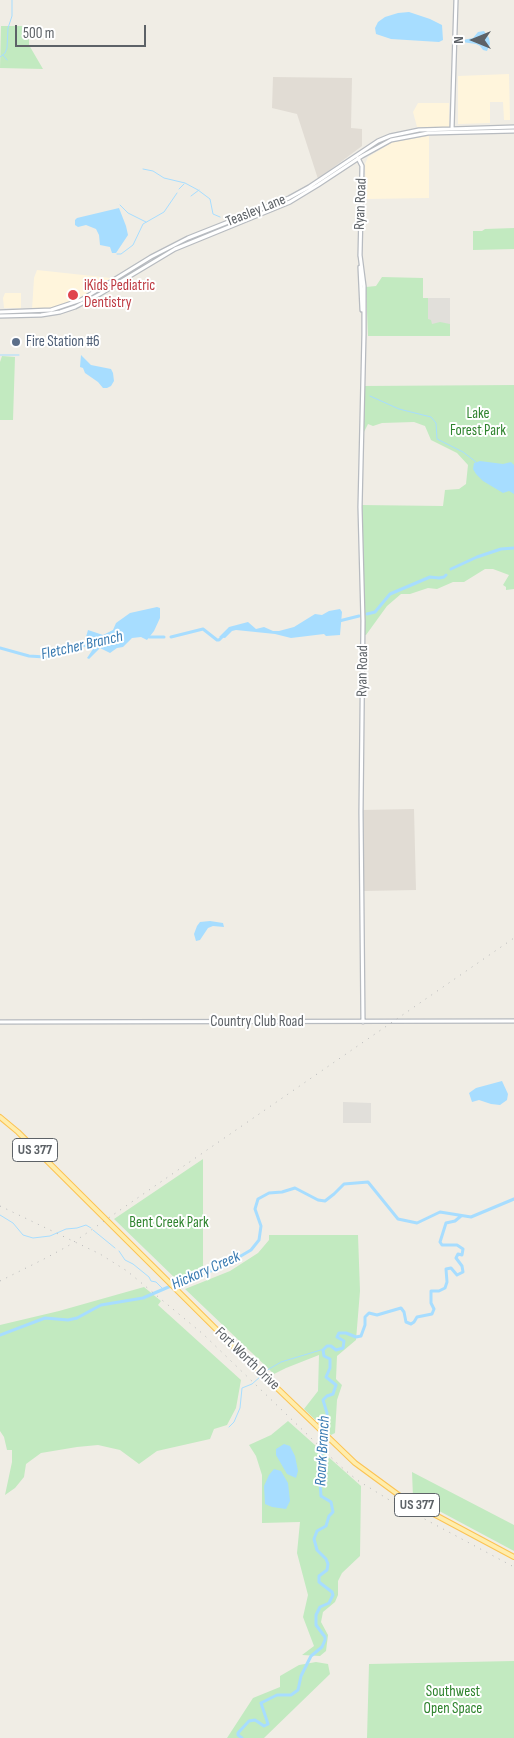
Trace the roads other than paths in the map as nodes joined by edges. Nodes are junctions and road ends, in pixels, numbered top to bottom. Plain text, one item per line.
1 (456, 0) edge
2 (514, 127) edge
3 (452, 131) junction
4 (514, 131) edge
5 (357, 157) junction
6 (0, 314) edge
7 (0, 1022) edge
8 (363, 1022) junction
9 (514, 1022) edge
10 (0, 1116) edge
11 (514, 1557) edge

1 - 3 main road
2 - 3 main road, Teasley Lane
3 - 4 main road, Teasley Lane
3 - 5 main road, Teasley Lane
5 - 6 main road, Teasley Lane
5 - 8 main road, Ryan Road
7 - 8 main road, Country Club Road
8 - 9 main road, Country Club Road
10 - 11 main road, Fort Worth Drive / US 377

